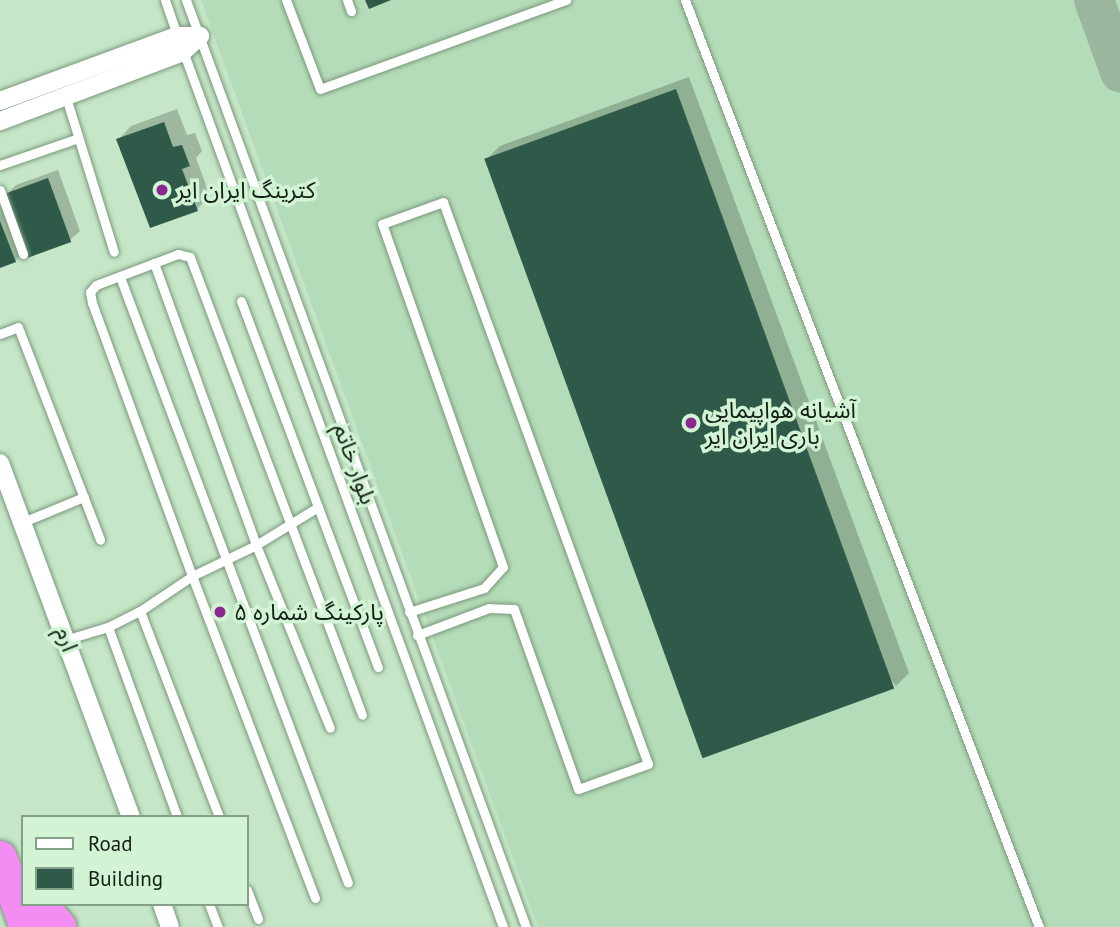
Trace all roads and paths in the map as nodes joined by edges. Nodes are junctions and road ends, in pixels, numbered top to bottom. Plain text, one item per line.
1 (165, 0) edge
2 (186, 0) edge
3 (286, 0) edge
4 (347, 0) edge
5 (566, 0) edge
6 (685, 0) edge
7 (351, 10) dead end
8 (200, 36) junction
9 (180, 44) junction
10 (60, 79) junction
11 (66, 97) junction
12 (0, 101) edge
13 (0, 121) edge
14 (79, 138) junction
15 (0, 165) edge
16 (0, 190) edge
17 (114, 253) dead end
18 (23, 254) dead end
19 (155, 263) junction
20 (120, 277) junction
21 (241, 301) dead end
22 (0, 334) edge
23 (0, 463) edge
24 (84, 497) junction
25 (318, 507) junction
26 (23, 522) junction
27 (289, 526) junction
28 (100, 540) dead end
29 (256, 545) junction
30 (227, 559) junction
31 (192, 576) junction
32 (140, 611) junction
33 (409, 612) junction
34 (108, 627) junction
35 (417, 635) junction
36 (68, 639) junction
37 (378, 667) dead end
38 (362, 715) dead end
39 (330, 728) dead end
40 (130, 815) edge
41 (176, 815) edge
42 (218, 815) edge
43 (0, 830) edge
44 (0, 857) edge
45 (21, 873) edge
46 (348, 883) dead end
47 (248, 893) edge
48 (315, 898) dead end
49 (42, 906) edge
50 (163, 906) edge
51 (210, 906) edge
52 (258, 919) dead end
53 (26, 927) edge
54 (60, 927) edge
55 (170, 927) edge
56 (218, 927) edge
57 (503, 927) edge
58 (526, 927) edge
59 (1040, 927) edge

1 - 9 lane, بلوار خاتم
2 - 8 lane, بلوار خاتم
3 - 5 lane
4 - 7 lane
6 - 59 lane
8 - 9 street
8 - 33 lane, بلوار خاتم
9 - 10 street
9 - 11 street
9 - 57 lane, بلوار خاتم
10 - 11 lane
10 - 12 street
11 - 13 street
11 - 14 lane
14 - 15 lane
14 - 17 lane
16 - 18 lane
19 - 20 lane
19 - 27 lane
19 - 29 lane
20 - 30 lane
20 - 31 lane
21 - 25 lane
22 - 24 lane
23 - 26 street, ارم
24 - 26 lane
24 - 28 lane
25 - 27 lane
25 - 37 lane
26 - 36 street, ارم
27 - 29 lane
27 - 38 lane
29 - 30 lane
29 - 39 lane
30 - 31 lane
30 - 46 lane
31 - 32 lane
31 - 48 lane
32 - 34 lane
32 - 42 lane
33 - 35 lane, بلوار خاتم
33 - 35 lane
34 - 36 lane
34 - 41 lane
35 - 58 lane, بلوار خاتم
36 - 40 street, ارم
43 - 45 highway
44 - 53 highway
47 - 52 lane
49 - 54 highway
50 - 55 street
51 - 56 lane

